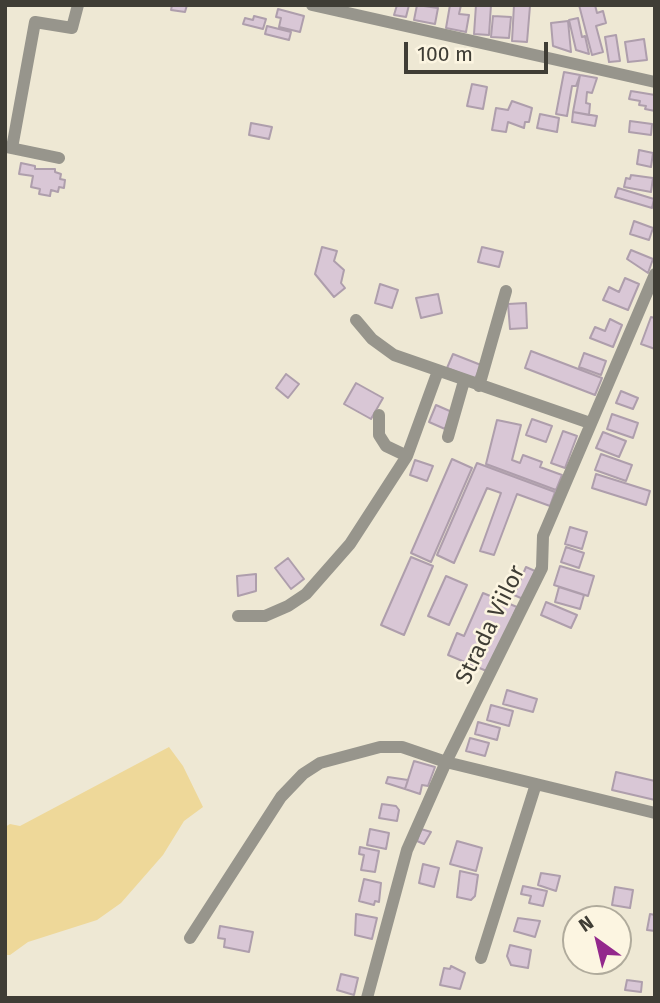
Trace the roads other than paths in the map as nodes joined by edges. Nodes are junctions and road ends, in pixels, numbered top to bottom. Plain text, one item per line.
1 (78, 5) edge
2 (312, 5) edge
3 (655, 82) edge
4 (9, 148) edge
5 (60, 158) dead end
6 (655, 274) edge
7 (652, 288) edge
8 (506, 290) dead end
9 (356, 320) dead end
10 (438, 371) junction
11 (464, 381) junction
12 (480, 386) junction
13 (379, 415) dead end
14 (590, 424) junction
15 (448, 437) dead end
16 (407, 456) junction
17 (238, 616) dead end
18 (446, 762) junction
19 (536, 784) junction
20 (655, 813) edge
21 (190, 938) dead end
22 (481, 958) dead end
23 (367, 998) edge

1 - 4 street
2 - 3 street
4 - 5 street
6 - 7 street, Strada Viilor
7 - 14 street, Strada Viilor
8 - 12 street
9 - 10 street
10 - 11 street
10 - 16 street
11 - 12 street
11 - 15 street
12 - 14 street
13 - 16 street
14 - 18 street, Strada Viilor
16 - 17 street
18 - 19 street
18 - 21 street
18 - 23 street, Strada Viilor
19 - 20 street
19 - 22 street

